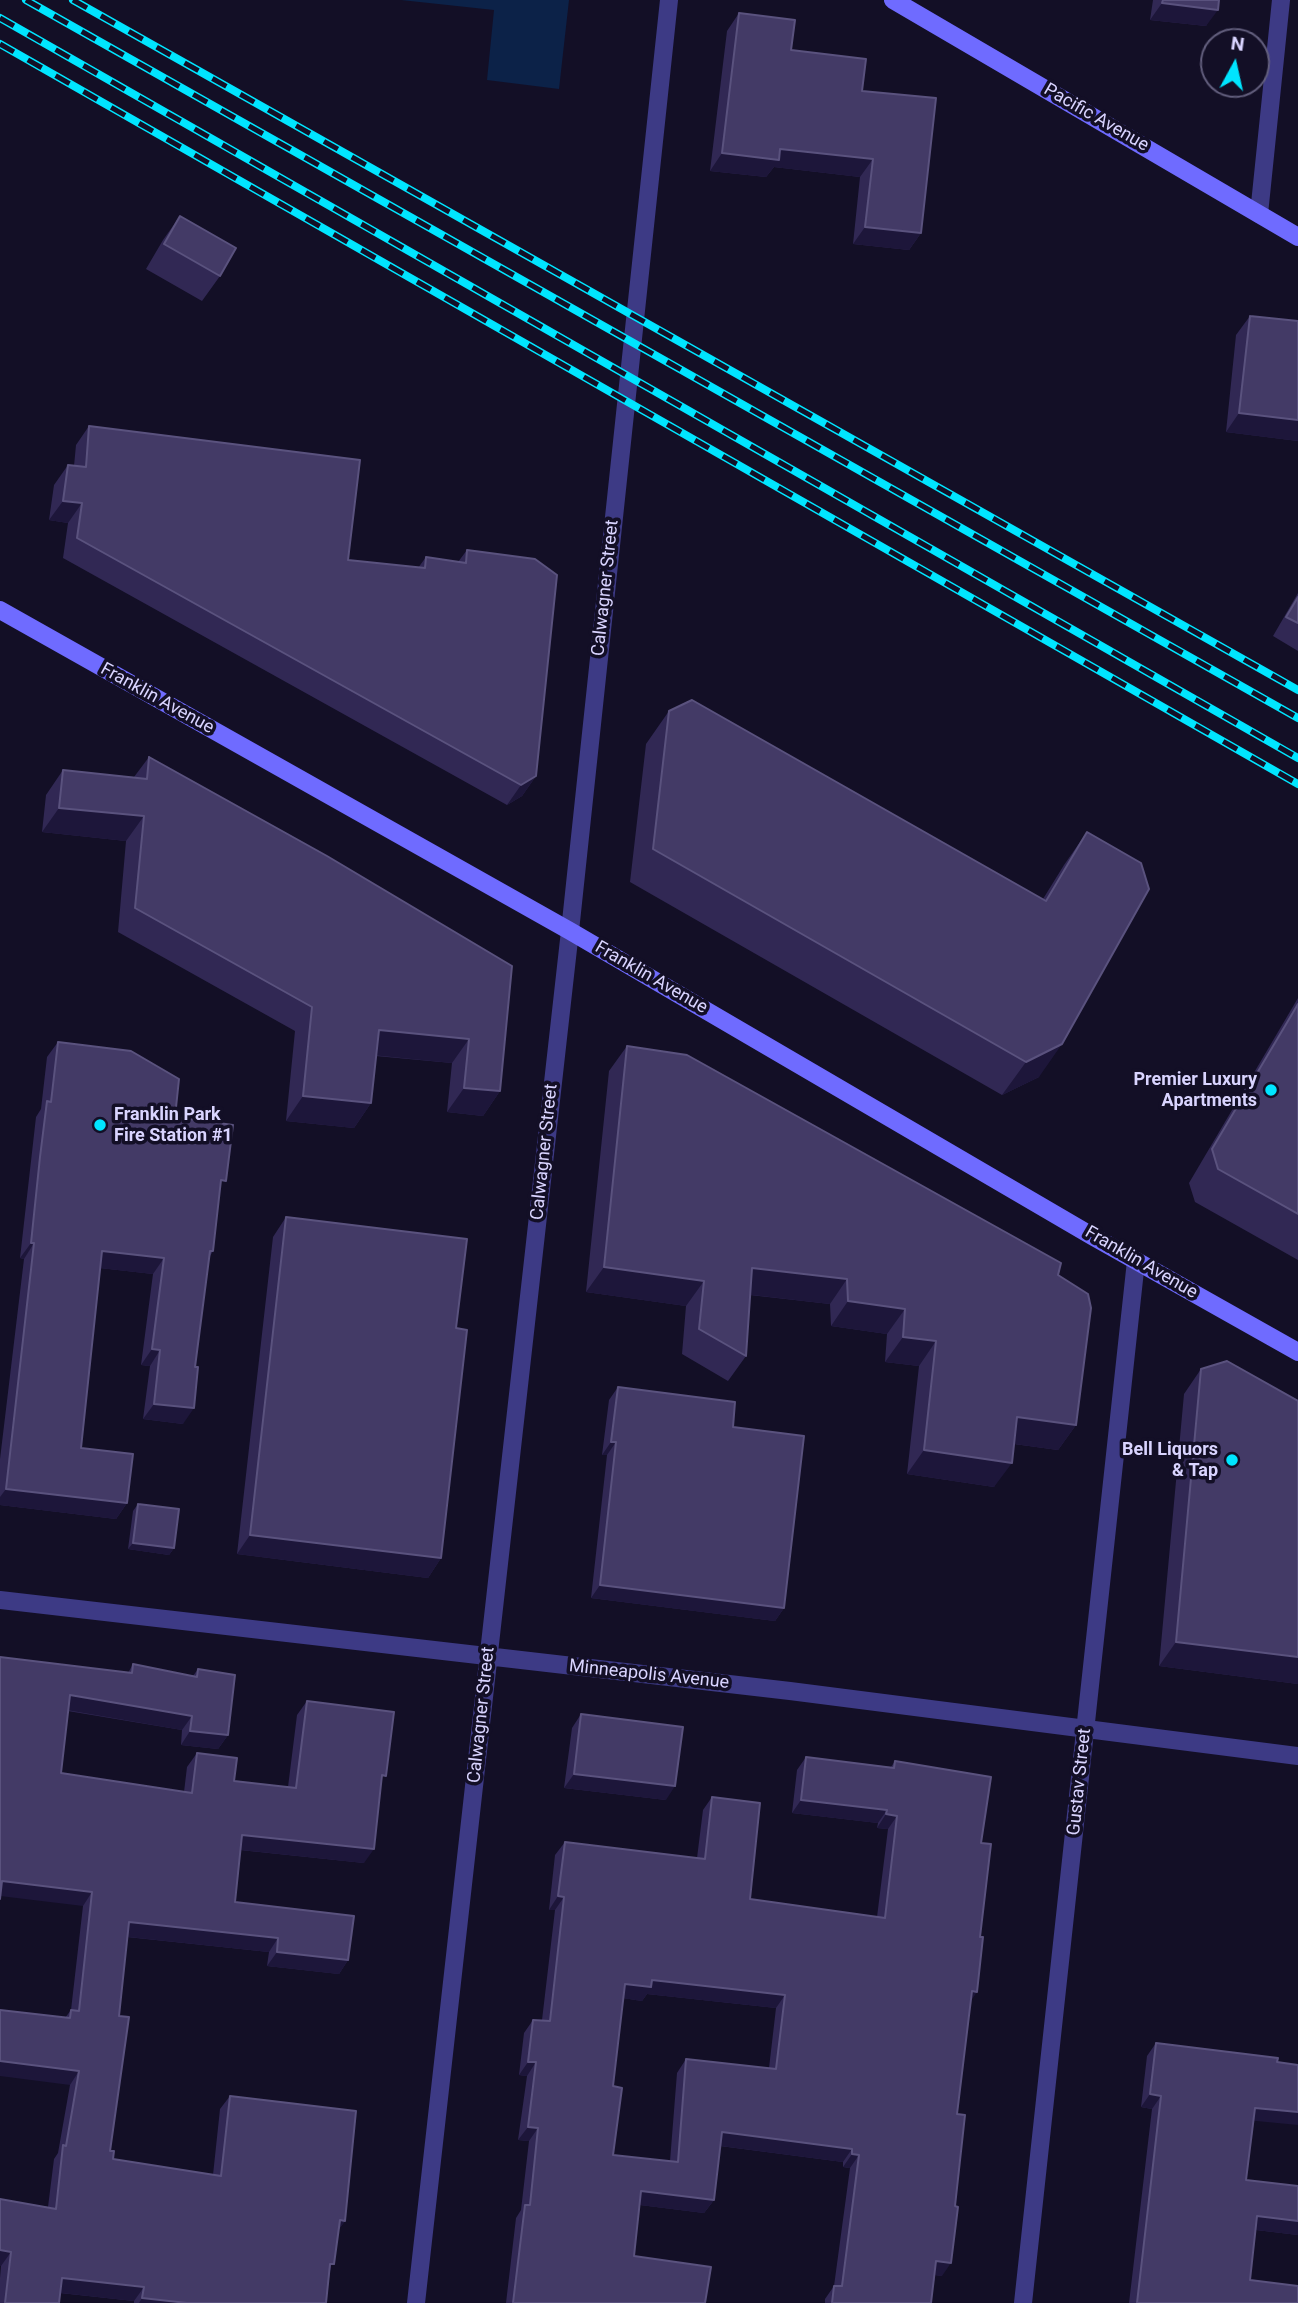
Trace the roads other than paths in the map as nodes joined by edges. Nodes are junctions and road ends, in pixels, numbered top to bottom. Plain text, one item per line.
1 (669, 0) edge
2 (893, 0) edge
3 (1281, 0) edge
4 (1259, 214) junction
5 (1298, 237) edge
6 (0, 610) edge
7 (570, 931) junction
8 (1136, 1261) junction
9 (1298, 1352) edge
10 (0, 1600) edge
11 (489, 1657) junction
12 (1086, 1730) junction
13 (1298, 1756) edge
14 (416, 2303) edge
15 (1023, 2303) edge

1 - 7 street, Calwagner Street
2 - 4 main road, Pacific Avenue
3 - 4 street
4 - 5 main road, Pacific Avenue
6 - 7 main road, Franklin Avenue
7 - 8 main road, Franklin Avenue
7 - 11 street, Calwagner Street
8 - 9 main road, Franklin Avenue
8 - 12 street, Gustav Street
10 - 11 street, Minneapolis Avenue
11 - 12 street, Minneapolis Avenue
11 - 14 street, Calwagner Street
12 - 13 street, Minneapolis Avenue
12 - 15 street, Gustav Street

